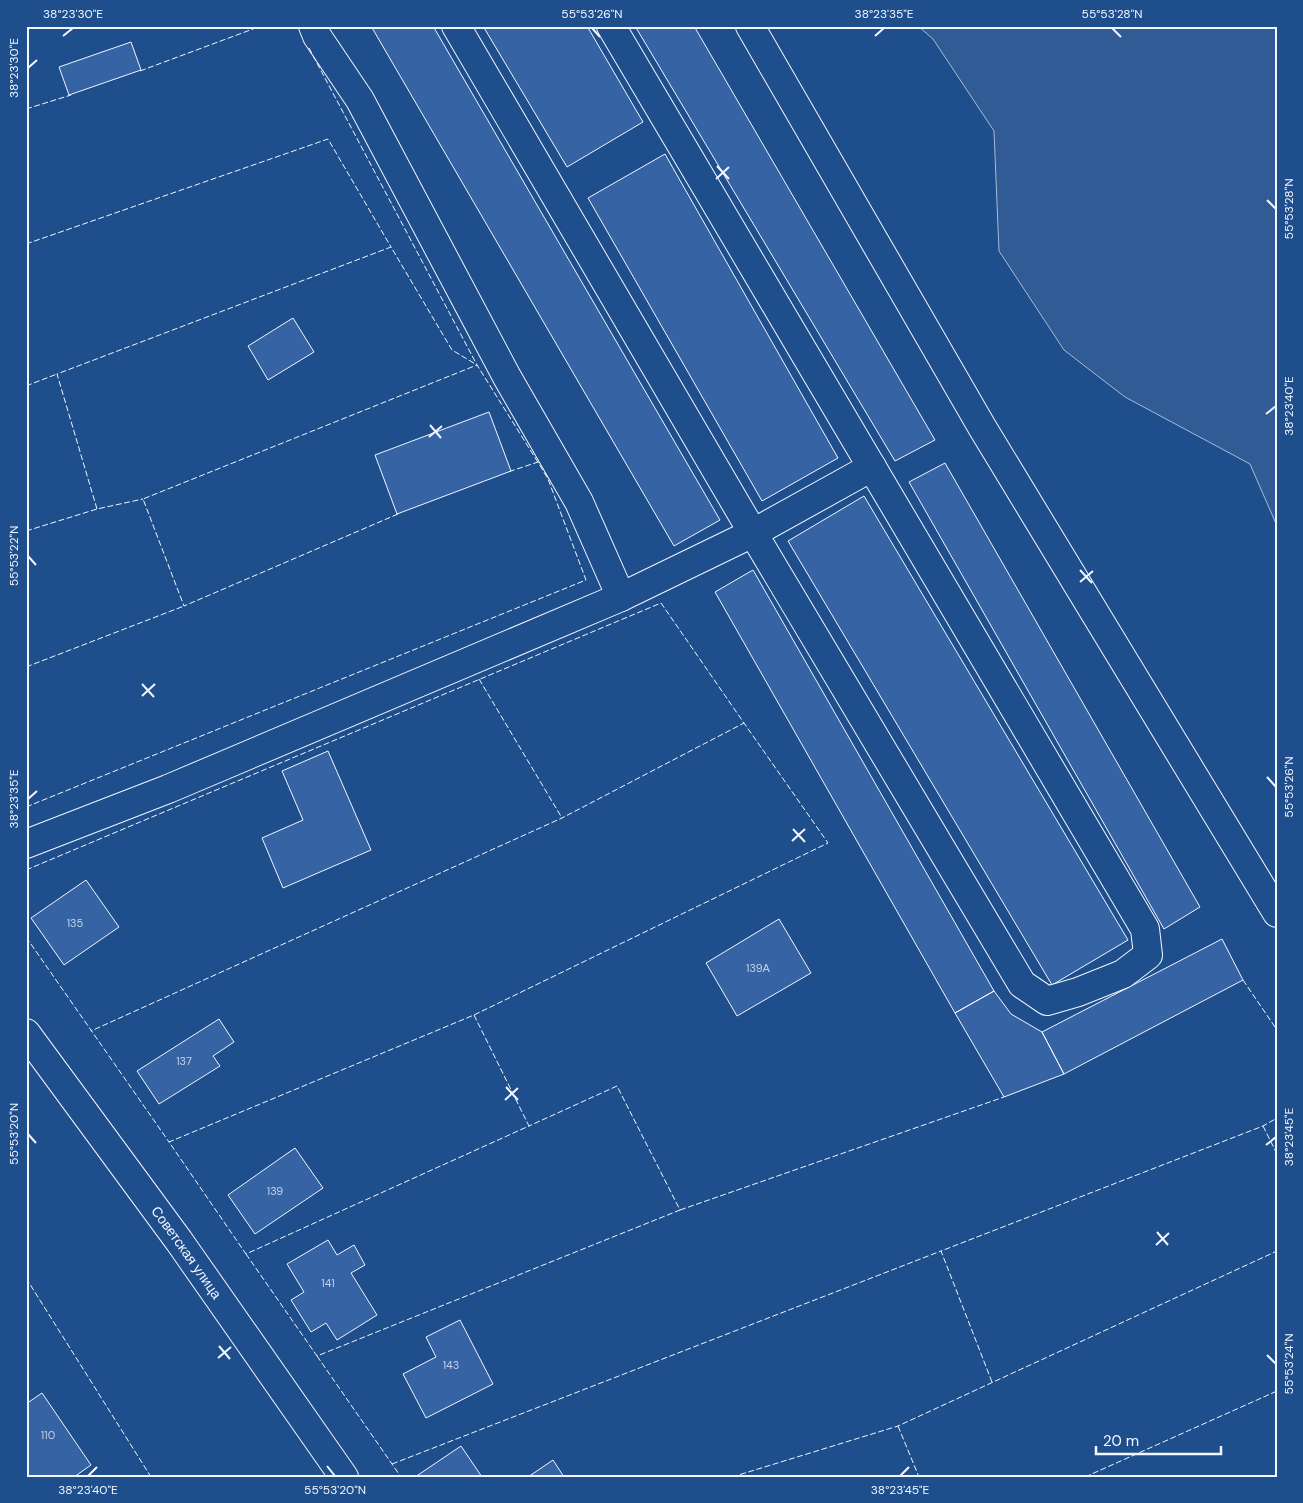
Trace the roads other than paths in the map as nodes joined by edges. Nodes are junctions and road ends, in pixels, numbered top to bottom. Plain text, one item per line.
1 (312, 26) edge
2 (456, 26) edge
3 (611, 26) edge
4 (750, 26) edge
5 (872, 467) junction
6 (753, 533) junction
7 (621, 597) junction
8 (26, 844) edge
9 (1277, 913) edge
10 (26, 1033) edge
11 (344, 1477) edge

1 - 7 street
2 - 6 street
3 - 5 street
4 - 9 street
5 - 6 street
5 - 6 street
6 - 7 street
7 - 8 street
10 - 11 street, Советская улица

